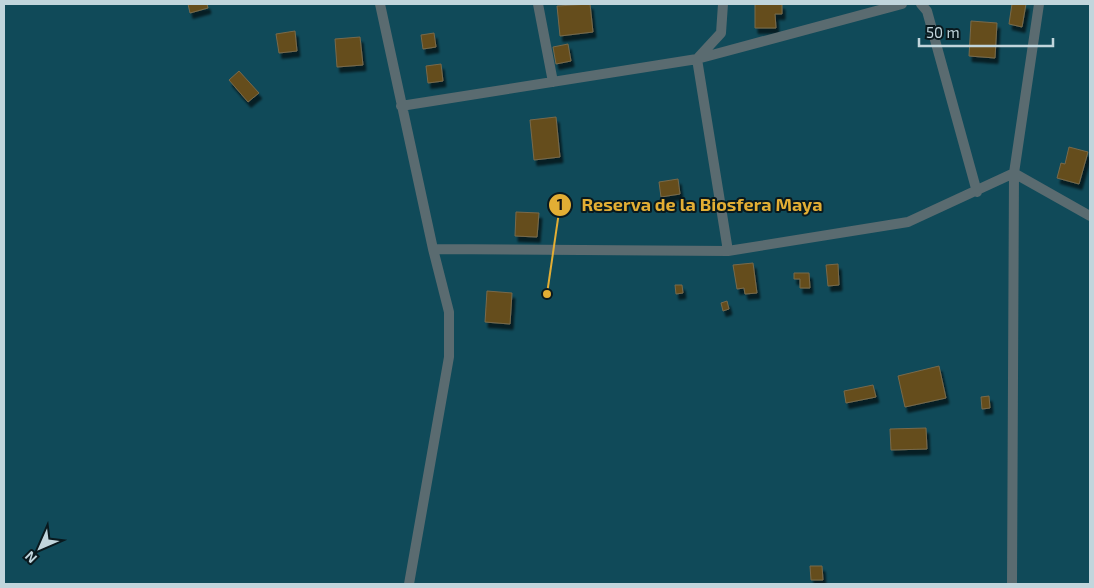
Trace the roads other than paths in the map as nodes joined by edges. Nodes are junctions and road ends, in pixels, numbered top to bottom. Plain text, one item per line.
1 (380, 4) edge
2 (538, 4) edge
3 (723, 4) edge
4 (902, 4) edge
5 (921, 4) edge
6 (1039, 4) edge
7 (697, 60) junction
8 (553, 82) junction
9 (401, 106) junction
10 (1014, 173) junction
11 (977, 192) junction
12 (1090, 216) edge
13 (433, 249) junction
14 (728, 251) junction
15 (409, 584) edge
16 (1012, 584) edge

1 - 9 street
2 - 8 street
3 - 7 street
4 - 7 street
5 - 11 street
6 - 10 street
7 - 8 street
7 - 14 street
8 - 9 street
9 - 13 street
10 - 11 street
10 - 12 street
10 - 16 street
11 - 14 street
13 - 14 street
13 - 15 street

